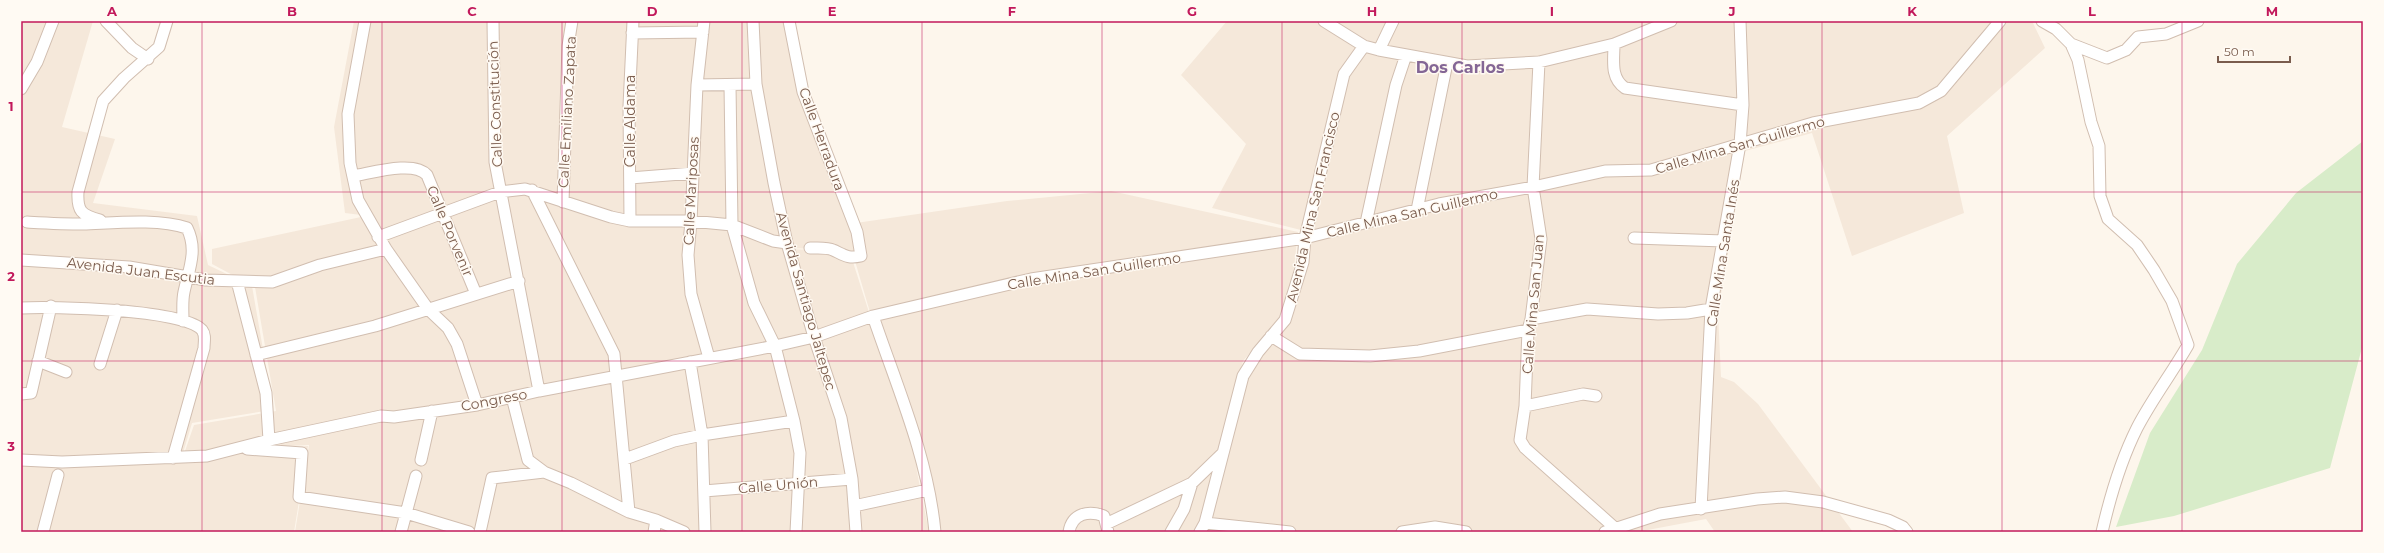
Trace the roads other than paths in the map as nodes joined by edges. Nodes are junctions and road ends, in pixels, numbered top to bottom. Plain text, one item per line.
1 (53, 21) edge
2 (106, 21) edge
3 (167, 21) edge
4 (366, 21) edge
5 (493, 21) edge
6 (572, 21) edge
7 (633, 21) edge
8 (753, 21) edge
9 (789, 21) edge
10 (1324, 21) edge
11 (1393, 21) edge
12 (1671, 21) edge
13 (1740, 21) edge
14 (2000, 21) edge
15 (2042, 21) edge
16 (2198, 21) edge
17 (704, 27) edge
18 (632, 33) junction
19 (1614, 44) junction
20 (2071, 44) junction
21 (1364, 46) junction
22 (1378, 50) junction
23 (1406, 54) junction
24 (148, 59) junction
25 (1539, 62) junction
26 (1447, 63) junction
27 (756, 84) junction
28 (697, 85) junction
29 (730, 85) junction
30 (21, 89) edge
31 (1743, 106) junction
32 (1740, 144) junction
33 (694, 173) junction
34 (353, 176) junction
35 (630, 178) junction
36 (1533, 187) junction
37 (532, 190) junction
38 (500, 192) junction
39 (563, 202) junction
40 (1417, 210) junction
41 (442, 214) junction
42 (691, 220) junction
43 (630, 221) junction
44 (27, 222) dead end
45 (104, 222) junction
46 (1366, 223) junction
47 (732, 225) junction
48 (378, 237) junction
49 (1305, 238) junction
50 (1634, 238) dead end
51 (1724, 241) junction
52 (787, 243) junction
53 (810, 248) dead end
54 (386, 249) junction
55 (21, 260) edge
56 (190, 276) junction
57 (237, 281) junction
58 (520, 281) junction
59 (476, 294) junction
60 (52, 306) junction
61 (21, 308) edge
62 (428, 309) junction
63 (117, 310) junction
64 (1711, 310) junction
65 (873, 316) junction
66 (183, 321) junction
67 (1529, 324) junction
68 (1272, 336) junction
69 (814, 337) junction
70 (775, 346) junction
71 (256, 354) junction
72 (709, 358) junction
73 (38, 361) junction
74 (690, 362) junction
75 (100, 364) dead end
76 (66, 372) dead end
77 (618, 377) junction
78 (539, 391) junction
79 (26, 394) edge
80 (1596, 396) dead end
81 (512, 397) junction
82 (477, 405) junction
83 (1525, 406) junction
84 (432, 411) junction
85 (794, 421) junction
86 (702, 435) junction
87 (269, 440) junction
88 (238, 448) junction
89 (1223, 453) junction
90 (173, 458) junction
91 (625, 459) junction
92 (21, 460) edge
93 (421, 460) dead end
94 (544, 472) junction
95 (58, 475) dead end
96 (416, 476) dead end
97 (852, 479) junction
98 (1192, 483) junction
99 (799, 484) junction
100 (928, 490) junction
101 (704, 491) junction
102 (854, 506) junction
103 (1701, 509) junction
104 (629, 512) junction
105 (406, 513) junction
106 (656, 520) junction
107 (1108, 528) edge
108 (1202, 528) edge
109 (1610, 530) edge
110 (43, 532) edge
111 (401, 532) edge
112 (469, 532) edge
113 (480, 532) edge
114 (654, 532) edge
115 (684, 532) edge
116 (705, 532) edge
117 (796, 532) edge
118 (856, 532) edge
119 (935, 532) edge
120 (1069, 532) edge
121 (1171, 532) edge
122 (1290, 532) edge
123 (1402, 532) edge
124 (1466, 532) edge
125 (1907, 532) edge
126 (2102, 532) edge

1 - 30 street
2 - 24 street
3 - 24 street
4 - 34 street
5 - 38 street, Calle Constitución
6 - 39 street, Calle Emiliano Zapata
7 - 18 street, Calle Aldama
8 - 27 street, Avenida Santiago Jaltepec
9 - 53 street, Calle Herradura
10 - 21 street
11 - 22 street
12 - 19 street
13 - 31 street, Calle Mina Santa Inés
14 - 32 street, Calle Mina San Guillermo
15 - 20 street
16 - 20 street
17 - 18 street
17 - 28 street, Calle Mariposas
18 - 35 street, Calle Aldama
19 - 25 street
19 - 31 street
20 - 126 street
21 - 22 street
21 - 49 street, Avenida Mina San Francisco
22 - 23 street
23 - 26 street
23 - 46 street
24 - 45 street
25 - 26 street
25 - 36 street, Calle Mina San Juan
26 - 40 street
27 - 29 street
27 - 52 street, Avenida Santiago Jaltepec
28 - 29 street
28 - 33 street, Calle Mariposas
29 - 47 street
31 - 32 street, Calle Mina Santa Inés
32 - 36 street, Calle Mina San Guillermo
32 - 51 street, Calle Mina Santa Inés
33 - 35 street
33 - 42 street, Calle Mariposas
34 - 41 street, Calle Porvenir
34 - 48 street
35 - 43 street, Calle Aldama
36 - 40 street, Calle Mina San Guillermo
36 - 67 street, Calle Mina San Juan
37 - 38 street
37 - 39 street
37 - 77 street
38 - 41 street
38 - 58 street, Calle Constitución
39 - 43 street
40 - 46 street, Calle Mina San Guillermo
41 - 48 street
41 - 59 street, Calle Porvenir
42 - 43 street
42 - 47 street
42 - 72 street, Calle Mariposas
44 - 45 street
45 - 56 street
46 - 49 street, Calle Mina San Guillermo
47 - 52 street
47 - 70 street
48 - 54 street
49 - 65 street, Calle Mina San Guillermo
49 - 68 street, Avenida Mina San Francisco
50 - 51 street
51 - 64 street, Calle Mina Santa Inés
52 - 69 street, Avenida Santiago Jaltepec
54 - 57 street, Avenida Juan Escutia
54 - 62 street
55 - 56 street, Avenida Juan Escutia
56 - 57 street, Avenida Juan Escutia
56 - 66 street
57 - 71 street
58 - 59 street
58 - 78 street, Calle Constitución
59 - 62 street
60 - 61 street
60 - 63 street
60 - 73 street
62 - 71 street
62 - 82 street
63 - 66 street
63 - 75 street
64 - 67 street
64 - 103 street, Calle Mina Santa Inés
65 - 69 street, Calle Mina San Guillermo
65 - 100 street
66 - 90 street
67 - 68 street
67 - 83 street, Calle Mina San Juan
68 - 89 street, Avenida Mina San Francisco
69 - 70 street, Congreso
69 - 97 street, Avenida Santiago Jaltepec
70 - 72 street, Congreso
70 - 85 street
71 - 87 street
72 - 74 street, Congreso
73 - 76 street
73 - 79 street
74 - 77 street, Congreso
74 - 86 street
77 - 78 street, Congreso
77 - 91 street
78 - 81 street, Congreso
80 - 83 street
81 - 82 street, Congreso
81 - 94 street
82 - 84 street, Congreso
83 - 109 street, Calle Mina San Juan
84 - 87 street, Congreso
84 - 93 street
85 - 86 street
85 - 99 street
86 - 91 street
86 - 101 street
87 - 88 street, Congreso
88 - 90 street, Congreso
88 - 105 street
89 - 98 street
89 - 108 street, Avenida Mina San Francisco
90 - 92 street, Congreso
91 - 104 street
94 - 104 street
94 - 113 street
95 - 110 street
96 - 105 street
97 - 99 street, Calle Unión
97 - 102 street, Avenida Santiago Jaltepec
98 - 107 street
98 - 121 street
99 - 101 street, Calle Unión
99 - 117 street
100 - 102 street
100 - 119 street
101 - 116 street
102 - 118 street, Avenida Santiago Jaltepec
103 - 109 street
103 - 125 street
104 - 106 street
105 - 111 street
105 - 112 street
106 - 114 street
106 - 115 street
107 - 120 street
108 - 122 street
123 - 124 street

